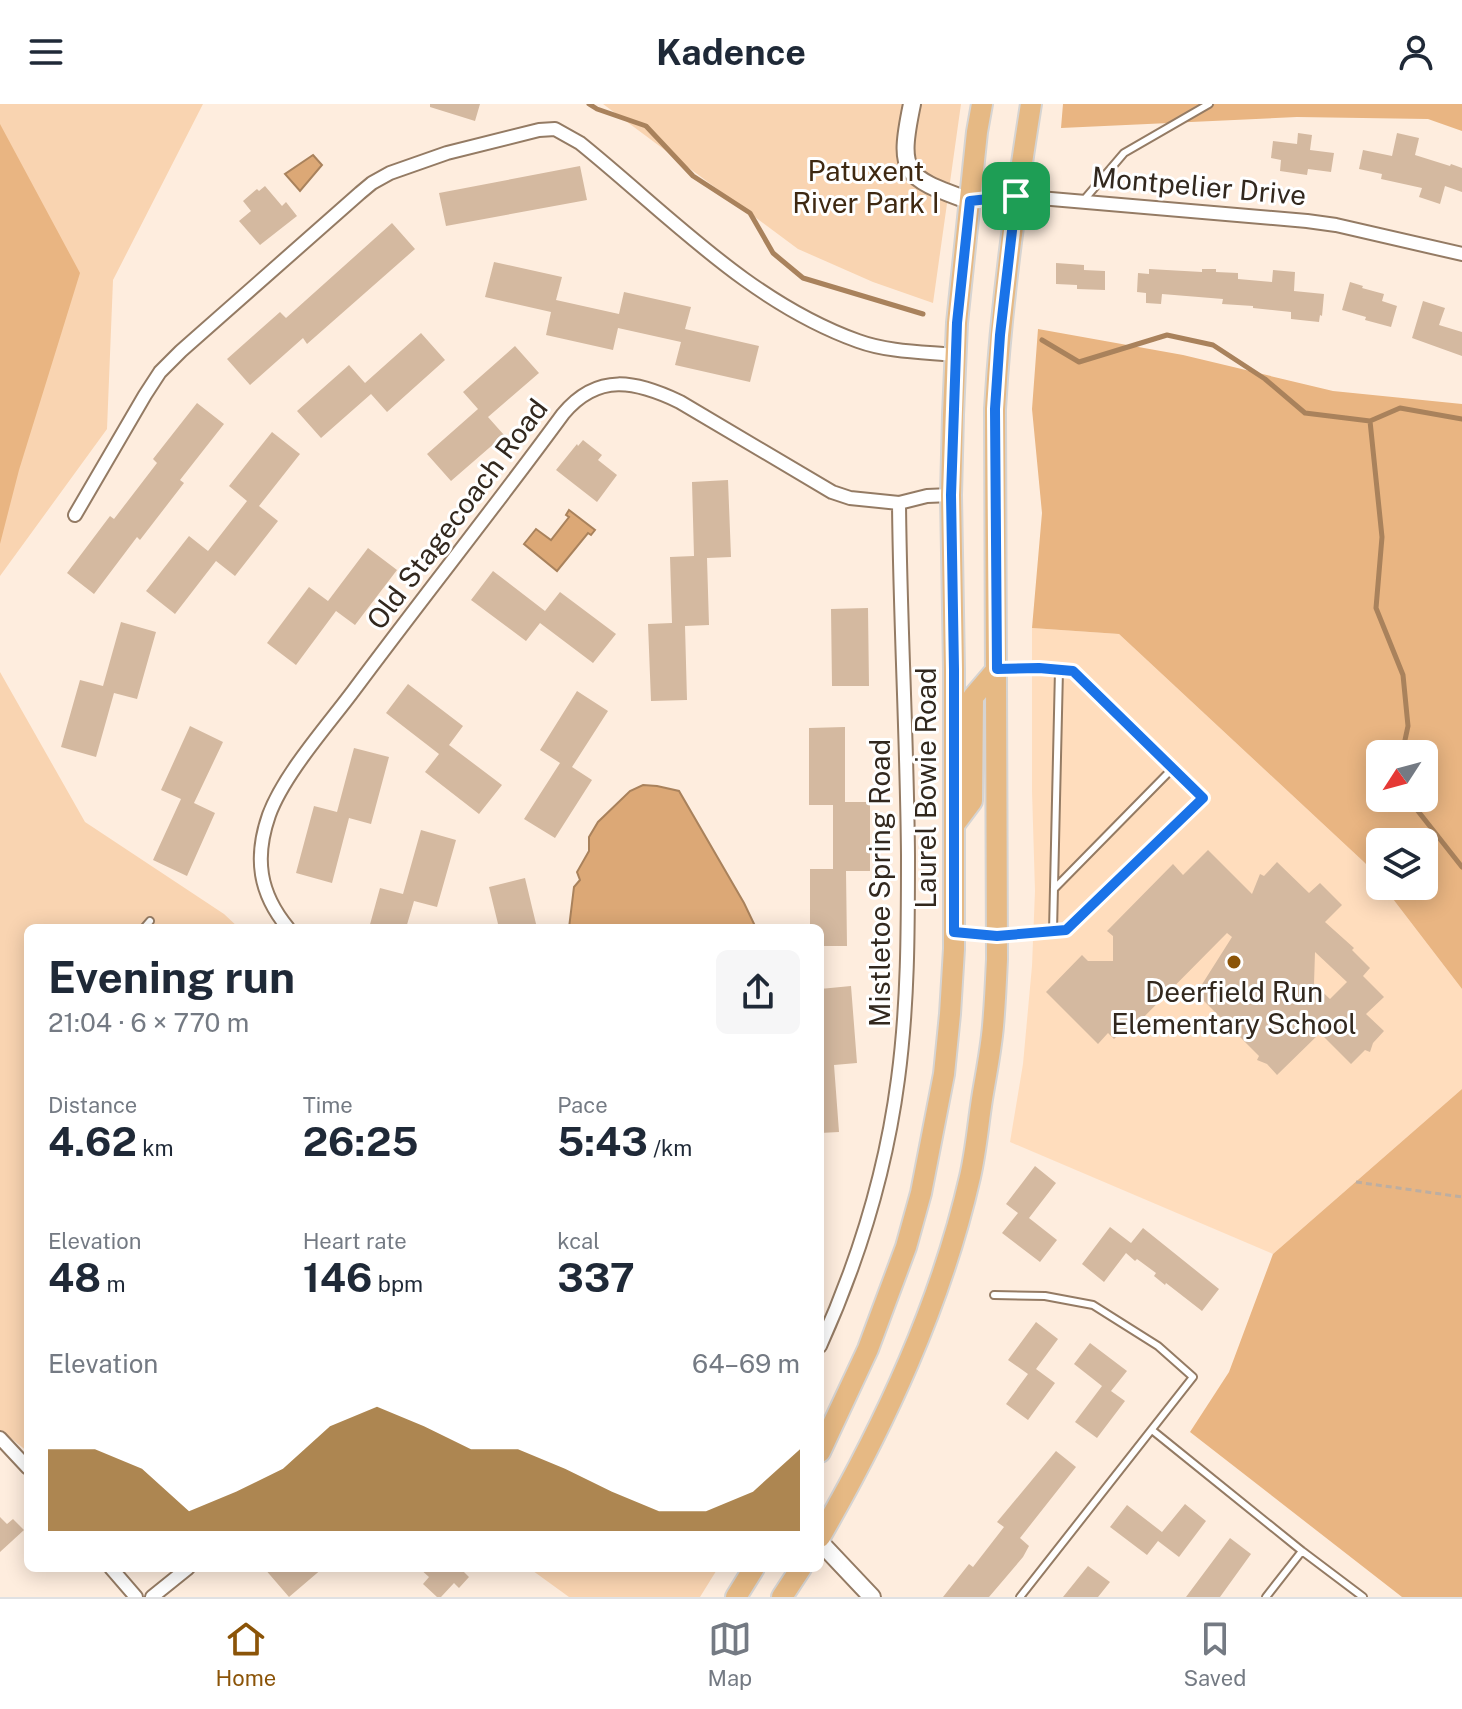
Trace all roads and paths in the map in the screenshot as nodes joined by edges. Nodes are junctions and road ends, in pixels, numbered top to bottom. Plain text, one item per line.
1 (912, 104) edge
2 (982, 104) edge
3 (1031, 104) edge
4 (1209, 104) edge
5 (1016, 196) junction
6 (970, 201) junction
7 (1083, 202) junction
8 (1462, 254) edge
9 (955, 355) junction
10 (951, 495) junction
11 (899, 503) junction
12 (75, 515) dead end
13 (997, 669) junction
14 (1059, 670) junction
15 (1172, 769) junction
16 (954, 825) junction
17 (1054, 889) junction
18 (150, 921) dead end
19 (147, 924) edge
20 (285, 924) edge
21 (1053, 931) junction
22 (954, 932) junction
23 (997, 936) junction
24 (1356, 1182) dead end
25 (1462, 1197) edge
26 (994, 1295) dead end
27 (824, 1337) edge
28 (1152, 1430) junction
29 (0, 1438) edge
30 (824, 1444) edge
31 (24, 1464) edge
32 (824, 1533) edge
33 (824, 1544) edge
34 (1302, 1551) junction
35 (114, 1572) edge
36 (183, 1572) edge
37 (752, 1572) edge
38 (798, 1572) edge
39 (136, 1597) edge
40 (152, 1597) edge
41 (736, 1597) edge
42 (782, 1597) edge
43 (872, 1597) edge
44 (1020, 1597) edge
45 (1266, 1597) edge
46 (1363, 1597) edge

1 - 6 street, Montpelier Drive
2 - 6 main road, Laurel Bowie Road
3 - 5 main road
4 - 7 lane
5 - 6 street, Montpelier Drive
5 - 7 street, Montpelier Drive
5 - 13 main road
6 - 9 main road, Laurel Bowie Road
7 - 8 street, Montpelier Drive
9 - 10 main road, Laurel Bowie Road
9 - 12 street
10 - 11 street, Old Stagecoach Road
10 - 16 main road, Laurel Bowie Road
11 - 20 street, Old Stagecoach Road
11 - 27 street, Mistletoe Spring Road
13 - 14 lane
13 - 16 main road
13 - 23 main road
14 - 15 lane
14 - 17 lane
15 - 17 lane
15 - 21 lane
16 - 22 main road, Laurel Bowie Road
17 - 21 lane
18 - 19 lane
21 - 23 lane
22 - 23 lane
22 - 30 main road, Laurel Bowie Road
23 - 32 main road
24 - 25 path
26 - 28 lane
28 - 34 lane
28 - 44 lane
29 - 31 street
33 - 43 street
34 - 45 lane
34 - 46 lane
35 - 39 street
36 - 40 street
37 - 41 main road
38 - 42 main road

